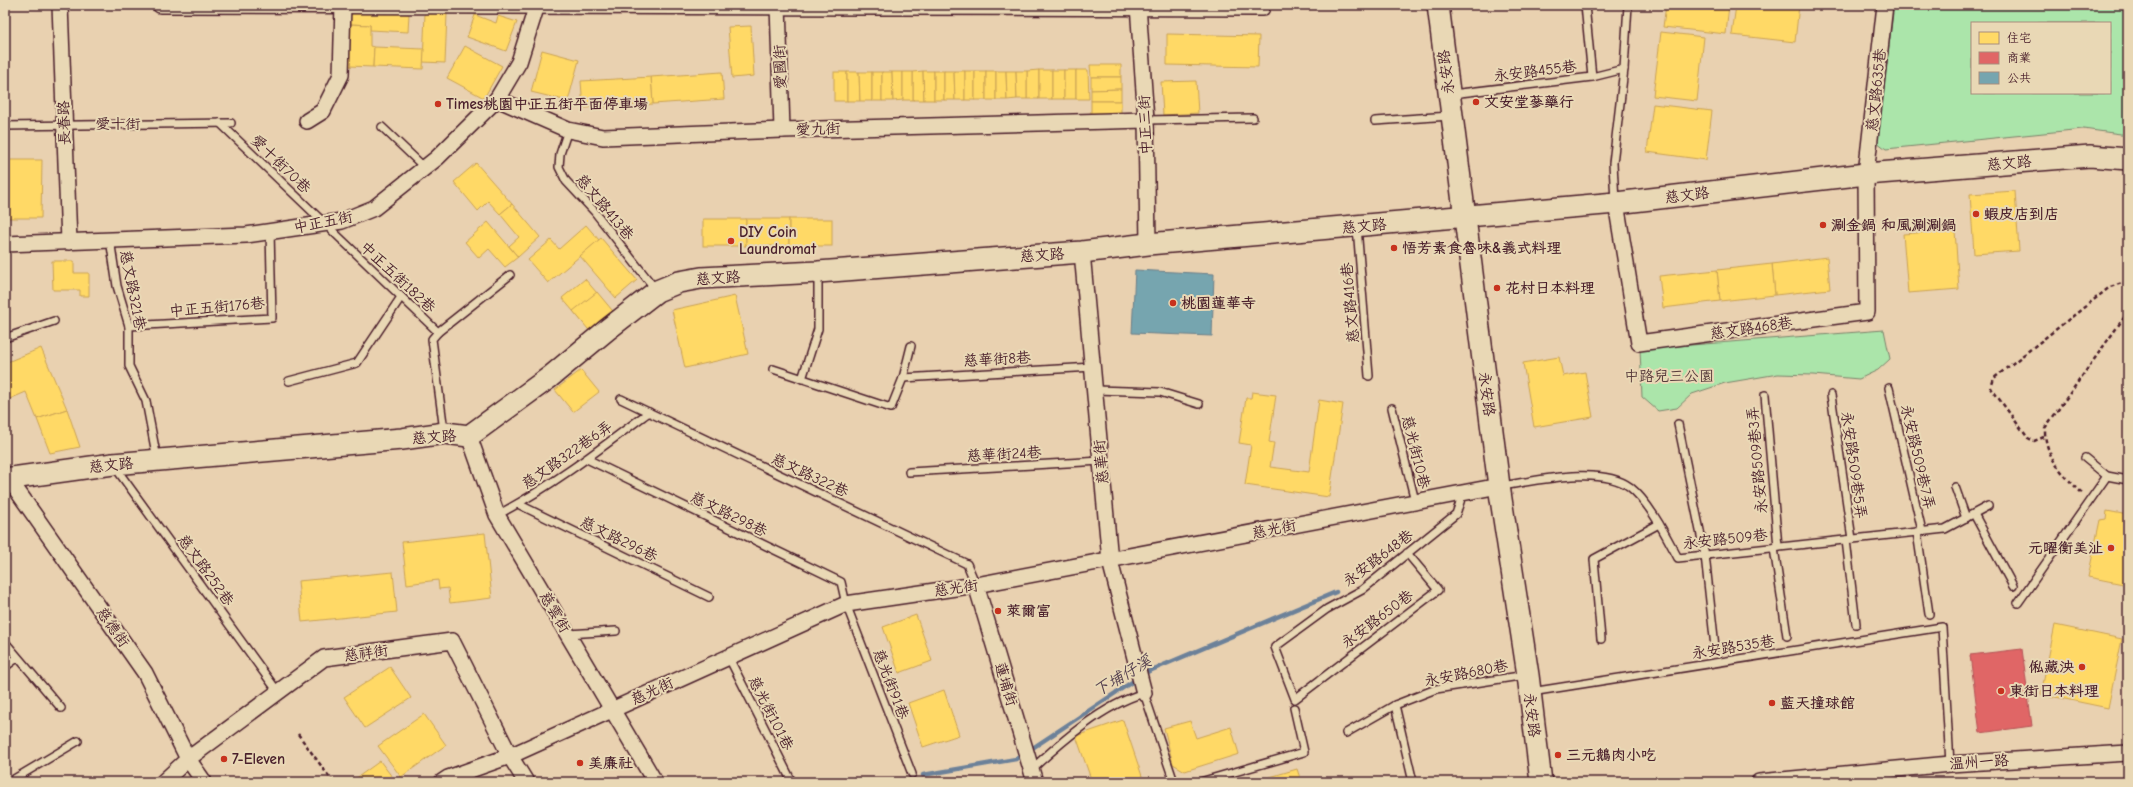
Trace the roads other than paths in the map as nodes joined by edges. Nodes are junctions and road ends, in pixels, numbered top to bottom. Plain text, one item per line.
1 (60, 5) edge
2 (160, 5) edge
3 (1438, 5) edge
4 (1585, 5) edge
5 (1628, 5) edge
6 (1885, 5) edge
7 (343, 6) edge
8 (536, 6) edge
9 (778, 6) edge
10 (1138, 6) edge
11 (1262, 8) dead end
12 (1624, 69) junction
13 (1592, 77) junction
14 (1449, 94) junction
15 (497, 99) junction
16 (1452, 116) junction
17 (1253, 118) dead end
18 (1146, 120) junction
19 (308, 121) dead end
20 (1376, 121) dead end
21 (220, 123) junction
22 (231, 123) dead end
23 (64, 125) junction
24 (5, 126) edge
25 (382, 127) dead end
26 (568, 130) junction
27 (782, 130) junction
28 (2128, 159) edge
29 (425, 168) junction
30 (1866, 174) junction
31 (1616, 203) junction
32 (1465, 216) junction
33 (323, 224) junction
34 (1357, 227) junction
35 (270, 231) junction
36 (110, 239) junction
37 (69, 242) junction
38 (5, 244) edge
39 (1148, 244) junction
40 (1082, 252) junction
41 (818, 272) junction
42 (510, 275) dead end
43 (657, 292) junction
44 (401, 297) junction
45 (54, 321) dead end
46 (129, 326) junction
47 (438, 332) junction
48 (5, 338) edge
49 (911, 346) dead end
50 (1093, 367) junction
51 (773, 369) dead end
52 (1369, 376) dead end
53 (903, 378) junction
54 (802, 379) junction
55 (289, 381) dead end
56 (1889, 388) dead end
57 (1095, 390) junction
58 (1765, 395) dead end
59 (1831, 396) dead end
60 (622, 399) dead end
61 (1199, 404) dead end
62 (1392, 408) dead end
63 (649, 412) junction
64 (1678, 424) dead end
65 (445, 433) junction
66 (469, 436) junction
67 (2084, 458) dead end
68 (587, 459) junction
69 (158, 460) junction
70 (1101, 461) junction
71 (113, 464) junction
72 (909, 472) dead end
73 (2107, 476) junction
74 (7, 477) edge
75 (2128, 480) edge
76 (1499, 486) junction
77 (1955, 486) dead end
78 (1464, 491) junction
79 (1415, 501) junction
80 (518, 504) junction
81 (1988, 506) dead end
82 (1974, 514) junction
83 (497, 515) junction
84 (1966, 518) junction
85 (1659, 524) junction
86 (1919, 532) junction
87 (1849, 539) junction
88 (1776, 547) junction
89 (1407, 553) junction
90 (1705, 555) junction
91 (1110, 561) junction
92 (976, 585) junction
93 (2013, 586) dead end
94 (709, 597) dead end
95 (2018, 603) dead end
96 (846, 604) junction
97 (1928, 614) dead end
98 (1856, 624) dead end
99 (616, 631) dead end
100 (568, 634) junction
101 (1787, 636) dead end
102 (1601, 639) dead end
103 (5, 642) edge
104 (1715, 647) dead end
105 (728, 656) junction
106 (17, 658) junction
107 (5, 667) edge
108 (1528, 683) junction
109 (1143, 688) junction
110 (278, 692) junction
111 (1294, 699) joint
112 (1396, 705) junction
113 (61, 708) dead end
114 (1294, 708) dead end
115 (613, 709) junction
116 (1346, 733) dead end
117 (78, 741) dead end
118 (2128, 753) edge
119 (510, 756) junction
120 (188, 759) junction
121 (1950, 764) junction
122 (1031, 770) edge
123 (912, 774) dead end
124 (1809, 779) edge
125 (447, 781) edge
126 (9, 782) edge
127 (163, 782) edge
128 (204, 782) edge
129 (526, 782) edge
130 (655, 782) edge
131 (792, 782) edge
132 (1174, 782) edge
133 (1200, 782) edge
134 (1413, 782) edge
135 (1541, 782) edge
136 (1758, 782) edge

1 - 23 street, 長春路
2 - 7 street
3 - 14 street, 永安路
4 - 13 lane
5 - 12 lane
6 - 30 street, 慈文路635巷
7 - 8 street
7 - 19 street
8 - 9 street
8 - 15 street, 中正五街
9 - 10 street
9 - 27 street, 愛國街
10 - 11 street
10 - 18 street, 中正三街
12 - 13 lane, 永安路455巷
12 - 31 lane
13 - 14 lane, 永安路455巷
14 - 16 street, 永安路
15 - 26 street, 愛九街
15 - 29 street, 中正五街
16 - 20 lane
16 - 32 street, 永安路
17 - 18 lane
18 - 27 street, 愛九街
18 - 39 street, 中正三街
21 - 22 lane, 愛十街
21 - 23 lane, 愛十街
21 - 33 lane, 愛十街70巷
23 - 24 lane, 愛十街
23 - 37 street, 長春路
25 - 29 lane
26 - 27 street, 愛九街
26 - 43 lane, 慈文路413巷
28 - 30 street, 慈文路
29 - 33 street, 中正五街
30 - 31 street, 慈文路
30 - 31 street, 慈文路468巷
31 - 32 street, 慈文路
32 - 34 street, 慈文路
32 - 76 street, 永安路
33 - 35 street, 中正五街
33 - 44 lane, 中正五街182巷
34 - 39 street, 慈文路
34 - 52 lane, 慈文路416巷
35 - 36 street, 中正五街
35 - 46 lane, 中正五街176巷
36 - 37 street, 中正五街
36 - 46 lane, 慈文路321巷
37 - 38 street, 中正五街
39 - 40 street, 慈文路
40 - 41 street, 慈文路
40 - 50 street, 慈華街
41 - 43 street, 慈文路
41 - 54 lane
42 - 47 lane, 中正五街182巷
43 - 66 street, 慈文路
44 - 47 lane, 中正五街182巷
44 - 55 lane
45 - 48 lane
46 - 69 lane, 慈文路321巷
47 - 65 lane, 中正五街182巷
49 - 53 lane
50 - 53 lane, 慈華街8巷
50 - 57 street, 慈華街
51 - 54 lane
53 - 54 lane
56 - 86 lane, 永安路509巷7弄
57 - 61 lane
57 - 70 street, 慈華街
58 - 88 lane, 永安路509巷3弄
59 - 87 lane, 永安路509巷5弄
60 - 63 lane, 慈文路322巷
62 - 79 lane, 慈光街10巷
63 - 68 lane, 慈文路322巷6弄
63 - 92 lane, 慈文路322巷
64 - 90 lane
65 - 66 street, 慈文路
65 - 69 street, 慈文路
66 - 83 street, 慈雲街
67 - 73 lane
68 - 80 lane, 慈文路322巷6弄
68 - 96 lane, 慈文路298巷
69 - 71 street, 慈文路
70 - 72 lane, 慈華街24巷
70 - 91 street, 慈華街
71 - 74 street, 慈文路
71 - 110 lane, 慈文路252巷
73 - 75 lane
73 - 95 lane
74 - 120 street, 慈德街
76 - 78 street, 慈光街
76 - 85 lane, 永安路509巷
76 - 108 street, 永安路
77 - 84 lane
78 - 79 street, 慈光街
78 - 89 lane, 永安路648巷
79 - 91 street, 慈光街
80 - 83 lane, 慈文路322巷6弄
80 - 94 lane, 慈文路296巷
81 - 82 lane, 永安路509巷
82 - 84 lane, 永安路509巷
82 - 93 lane
83 - 100 street, 慈雲街
84 - 86 lane, 永安路509巷
85 - 90 lane, 永安路509巷
85 - 102 lane
86 - 87 lane, 永安路509巷
86 - 97 lane, 永安路509巷7弄
87 - 88 lane, 永安路509巷
87 - 98 lane, 永安路509巷5弄
88 - 90 lane, 永安路509巷
88 - 101 lane, 永安路509巷3弄
89 - 111 lane, 永安路648巷
89 - 111 lane, 永安路650巷
90 - 104 lane
91 - 92 street, 慈光街
91 - 109 street, 慈華街
92 - 96 street, 慈光街
92 - 122 street, 蓮埔街
96 - 105 street, 慈光街
96 - 123 lane, 慈光街91巷
99 - 100 lane
100 - 115 street, 慈雲街
103 - 106 lane
105 - 115 street, 慈光街
105 - 131 lane, 慈光街101巷
106 - 107 lane
106 - 113 lane
108 - 112 lane, 永安路680巷
108 - 121 lane, 永安路535巷
108 - 135 street, 永安路
109 - 122 lane
109 - 132 lane
110 - 119 street, 慈祥街
110 - 120 street, 慈祥街
112 - 116 lane, 永安路680巷
112 - 134 lane
114 - 133 lane
115 - 119 street, 慈光街
115 - 130 street, 慈雲街
117 - 126 lane
118 - 121 street, 溫州一路
119 - 125 street, 慈光街
119 - 129 street, 慈祥街
120 - 127 street, 慈祥街
120 - 128 street, 慈德街
121 - 124 street, 溫州一路
124 - 136 street, 溫州一路

